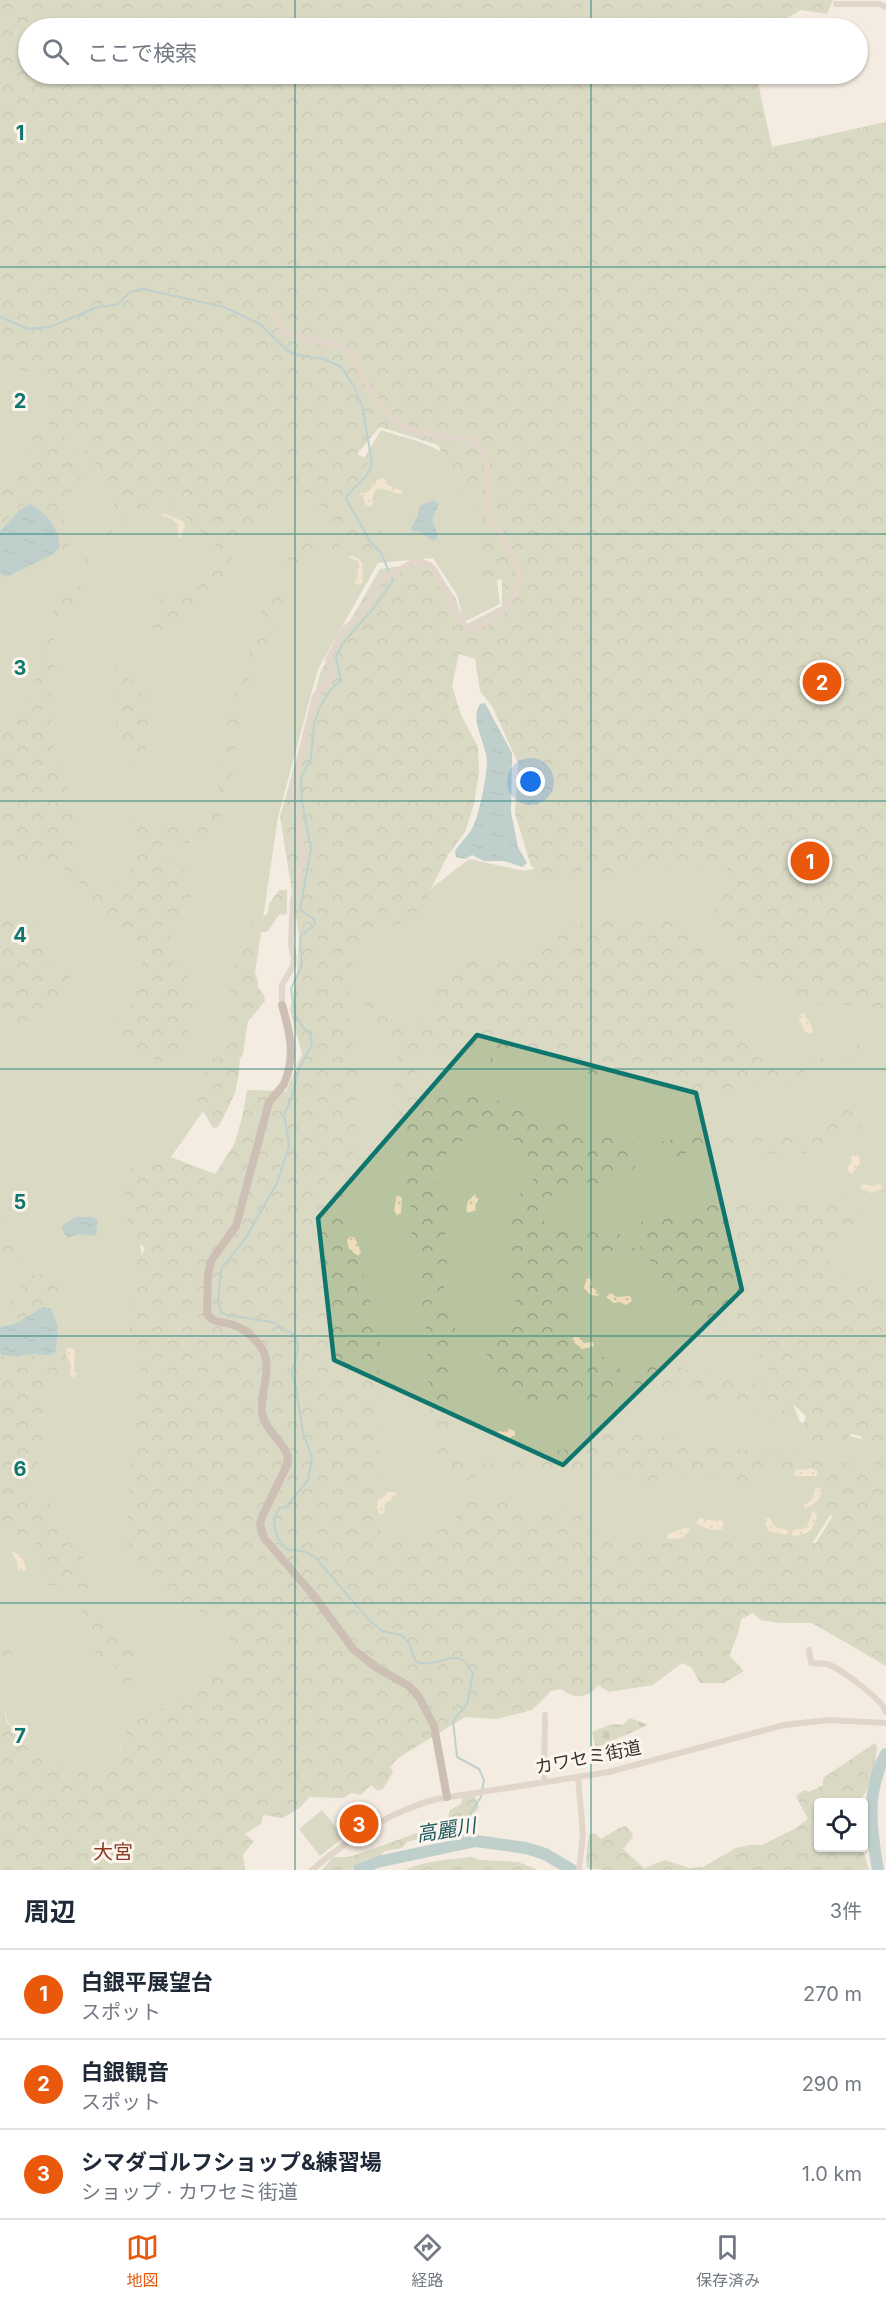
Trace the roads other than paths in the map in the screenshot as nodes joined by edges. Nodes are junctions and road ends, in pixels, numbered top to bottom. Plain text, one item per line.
1 (836, 4) dead end
2 (886, 6) edge
3 (274, 315) dead end
4 (282, 1005) joint
5 (809, 1650) dead end
6 (886, 1712) edge
7 (545, 1715) dead end
8 (886, 1723) edge
9 (578, 1777) junction
10 (544, 1782) junction
11 (447, 1797) junction
12 (312, 1870) edge
13 (579, 1870) edge

1 - 2 street
3 - 4 street
4 - 11 street
5 - 6 street
7 - 10 street
8 - 9 street, カワセミ街道
9 - 10 street, カワセミ街道
9 - 13 street
10 - 11 street, カワセミ街道
11 - 12 street, カワセミ街道

